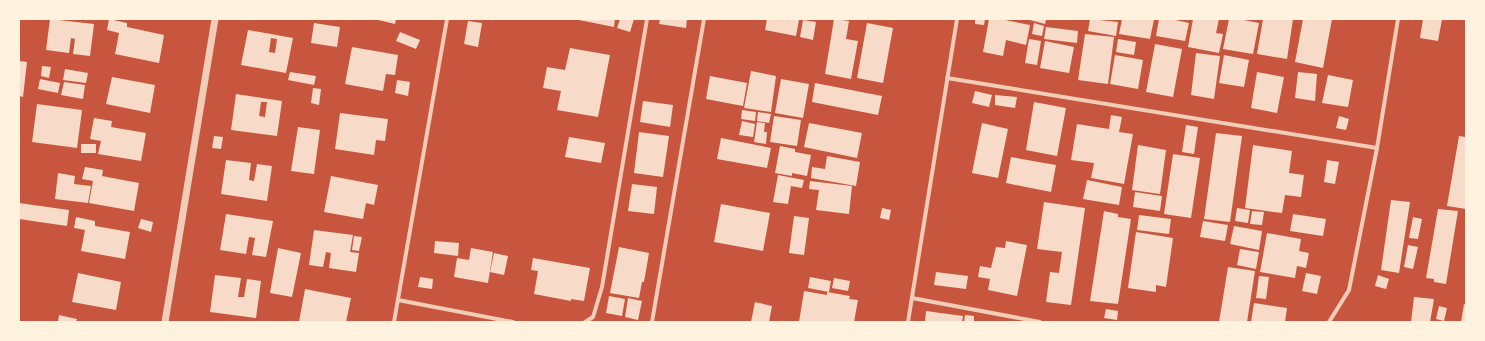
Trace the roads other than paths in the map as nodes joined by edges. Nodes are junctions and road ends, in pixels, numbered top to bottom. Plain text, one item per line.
1 (215, 19) edge
2 (447, 19) edge
3 (646, 19) edge
4 (704, 19) edge
5 (957, 19) edge
6 (1398, 19) edge
7 (947, 78) junction
8 (1377, 148) junction
9 (912, 298) junction
10 (398, 300) junction
11 (165, 322) edge
12 (394, 322) edge
13 (514, 322) edge
14 (585, 322) edge
15 (652, 322) edge
16 (908, 322) edge
17 (1040, 322) edge
18 (1329, 322) edge

1 - 11 street
2 - 10 street
3 - 14 street
4 - 15 street
5 - 7 street
6 - 8 street
7 - 8 street
7 - 9 street
8 - 18 street
9 - 16 street
9 - 17 street
10 - 12 street
10 - 13 street

